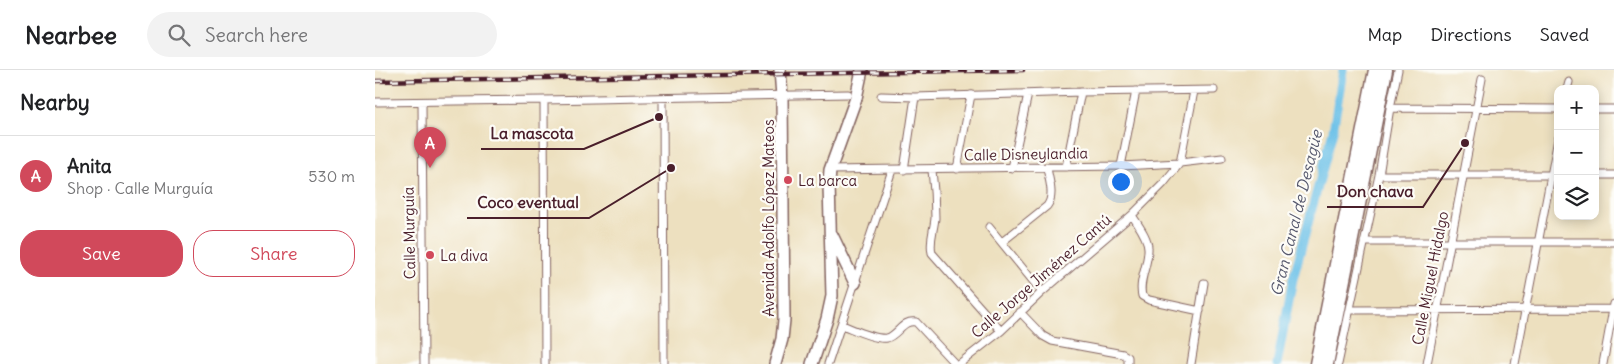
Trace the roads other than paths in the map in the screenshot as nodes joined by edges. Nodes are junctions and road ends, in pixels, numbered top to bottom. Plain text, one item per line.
1 (779, 70) edge
2 (862, 70) edge
3 (1375, 70) edge
4 (1386, 70) edge
5 (1398, 70) edge
6 (1482, 79) dead end
7 (1214, 90) dead end
8 (1136, 91) junction
9 (1194, 91) junction
10 (1081, 92) junction
11 (847, 94) dead end
12 (1027, 94) junction
13 (782, 96) junction
14 (881, 96) dead end
15 (971, 96) junction
16 (915, 97) junction
17 (663, 98) junction
18 (543, 100) junction
19 (375, 102) edge
20 (422, 102) junction
21 (1390, 108) junction
22 (1477, 108) junction
23 (1554, 109) edge
24 (1599, 109) edge
25 (1614, 109) edge
26 (1222, 158) dead end
27 (1180, 163) junction
28 (1121, 166) junction
29 (1066, 167) junction
30 (1012, 168) junction
31 (1047, 168) junction
32 (957, 169) junction
33 (829, 170) junction
34 (892, 170) junction
35 (904, 170) junction
36 (932, 170) junction
37 (1379, 175) junction
38 (1464, 175) junction
39 (1554, 175) edge
40 (1599, 175) edge
41 (1614, 175) edge
42 (1554, 179) edge
43 (1132, 215) junction
44 (989, 227) dead end
45 (830, 230) junction
46 (1002, 242) junction
47 (1364, 242) junction
48 (1451, 242) junction
49 (1539, 242) junction
50 (1614, 242) edge
51 (855, 283) junction
52 (1204, 283) dead end
53 (1042, 292) junction
54 (1614, 307) edge
55 (1350, 310) junction
56 (1438, 310) junction
57 (1525, 310) junction
58 (1199, 311) junction
59 (1020, 312) junction
60 (841, 325) junction
61 (1001, 331) junction
62 (813, 360) edge
63 (829, 362) edge
64 (424, 364) edge
65 (545, 364) edge
66 (664, 364) edge
67 (775, 364) edge
68 (955, 364) edge
69 (959, 364) edge
70 (1128, 364) edge
71 (1191, 364) edge
72 (1316, 364) edge
73 (1327, 364) edge
74 (1338, 364) edge
75 (1427, 364) edge
76 (1515, 364) edge
77 (1603, 364) edge

1 - 13 main road, Avenida Adolfo López Mateos
2 - 33 main road
3 - 72 highway
4 - 73 highway
5 - 21 street
6 - 22 street, Calle Miguel Hidalgo
7 - 9 street
8 - 9 street
8 - 10 street
8 - 28 street
9 - 27 street
10 - 12 street
10 - 29 street
11 - 13 street
12 - 15 street
12 - 30 street
13 - 17 street
13 - 67 main road, Avenida Adolfo López Mateos
14 - 16 street
15 - 16 street
15 - 32 street
16 - 35 street
17 - 18 street
17 - 66 street
18 - 20 street
18 - 65 street
19 - 20 street
20 - 64 street, Calle Murguía
21 - 22 street
21 - 37 street
22 - 23 street
22 - 38 street, Calle Miguel Hidalgo
24 - 25 street
26 - 27 street, Calle Disneylandia
27 - 28 street, Calle Disneylandia
27 - 43 street, Calle Jorge Jiménez Cantú
28 - 29 street, Calle Disneylandia
29 - 31 street, Calle Disneylandia
30 - 31 street, Calle Disneylandia
30 - 32 street, Calle Disneylandia
31 - 46 street
32 - 36 street, Calle Disneylandia
33 - 34 street, Calle Disneylandia
33 - 45 main road
34 - 35 street, Calle Disneylandia
34 - 51 street
35 - 36 street, Calle Disneylandia
36 - 61 street
37 - 38 street
37 - 47 street
38 - 39 street
38 - 48 street, Calle Miguel Hidalgo
40 - 41 street
42 - 49 street
43 - 53 street, Calle Jorge Jiménez Cantú
43 - 58 street
44 - 46 street
45 - 51 main road
45 - 62 main road
46 - 53 street
47 - 48 street
47 - 55 street
48 - 49 street
48 - 56 street, Calle Miguel Hidalgo
49 - 50 street
49 - 57 street
51 - 60 street
52 - 58 street
53 - 59 street, Calle Jorge Jiménez Cantú
54 - 57 street
54 - 77 street
55 - 56 street
55 - 74 street
56 - 57 street
56 - 75 street, Calle Miguel Hidalgo
57 - 76 street
58 - 71 street
59 - 61 street, Calle Jorge Jiménez Cantú
59 - 70 street
60 - 63 street
60 - 68 street
61 - 69 street, Calle Jorge Jiménez Cantú
62 - 63 street

